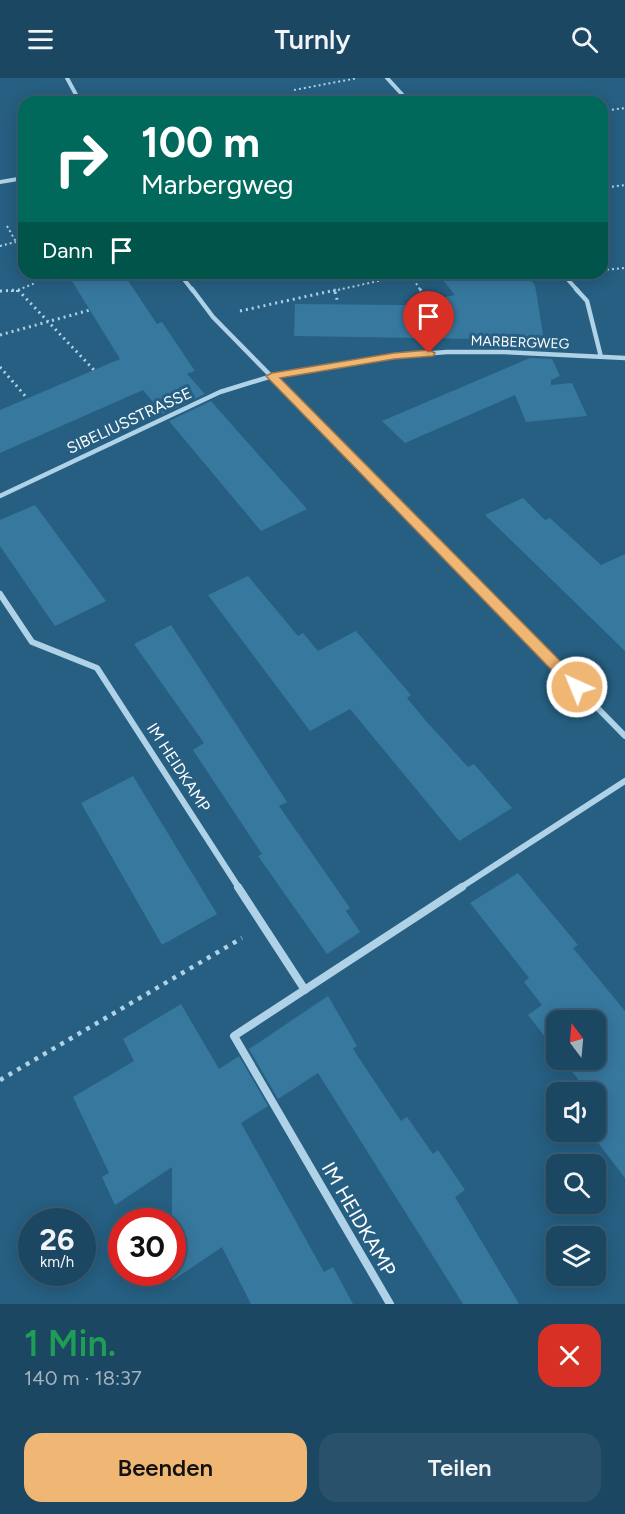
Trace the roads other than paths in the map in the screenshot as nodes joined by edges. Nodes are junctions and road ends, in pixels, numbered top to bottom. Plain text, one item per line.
1 (67, 78) edge
2 (387, 78) edge
3 (77, 96) edge
4 (404, 96) edge
5 (18, 179) edge
6 (0, 182) edge
7 (184, 279) edge
8 (567, 279) edge
9 (601, 357) junction
10 (625, 358) edge
11 (272, 376) junction
12 (0, 496) edge
13 (0, 594) edge
14 (625, 736) edge
15 (625, 781) edge
16 (304, 990) junction
17 (390, 1304) edge

1 - 3 street
2 - 4 street
5 - 6 street
7 - 11 street
8 - 9 street
9 - 10 street, MARBERGWEG
9 - 11 street, MARBERGWEG
11 - 12 street, SIBELIUSSTRASSE
11 - 14 street
13 - 16 street, IM HEIDKAMP
15 - 16 street, IM HEIDKAMP
16 - 17 street, IM HEIDKAMP

